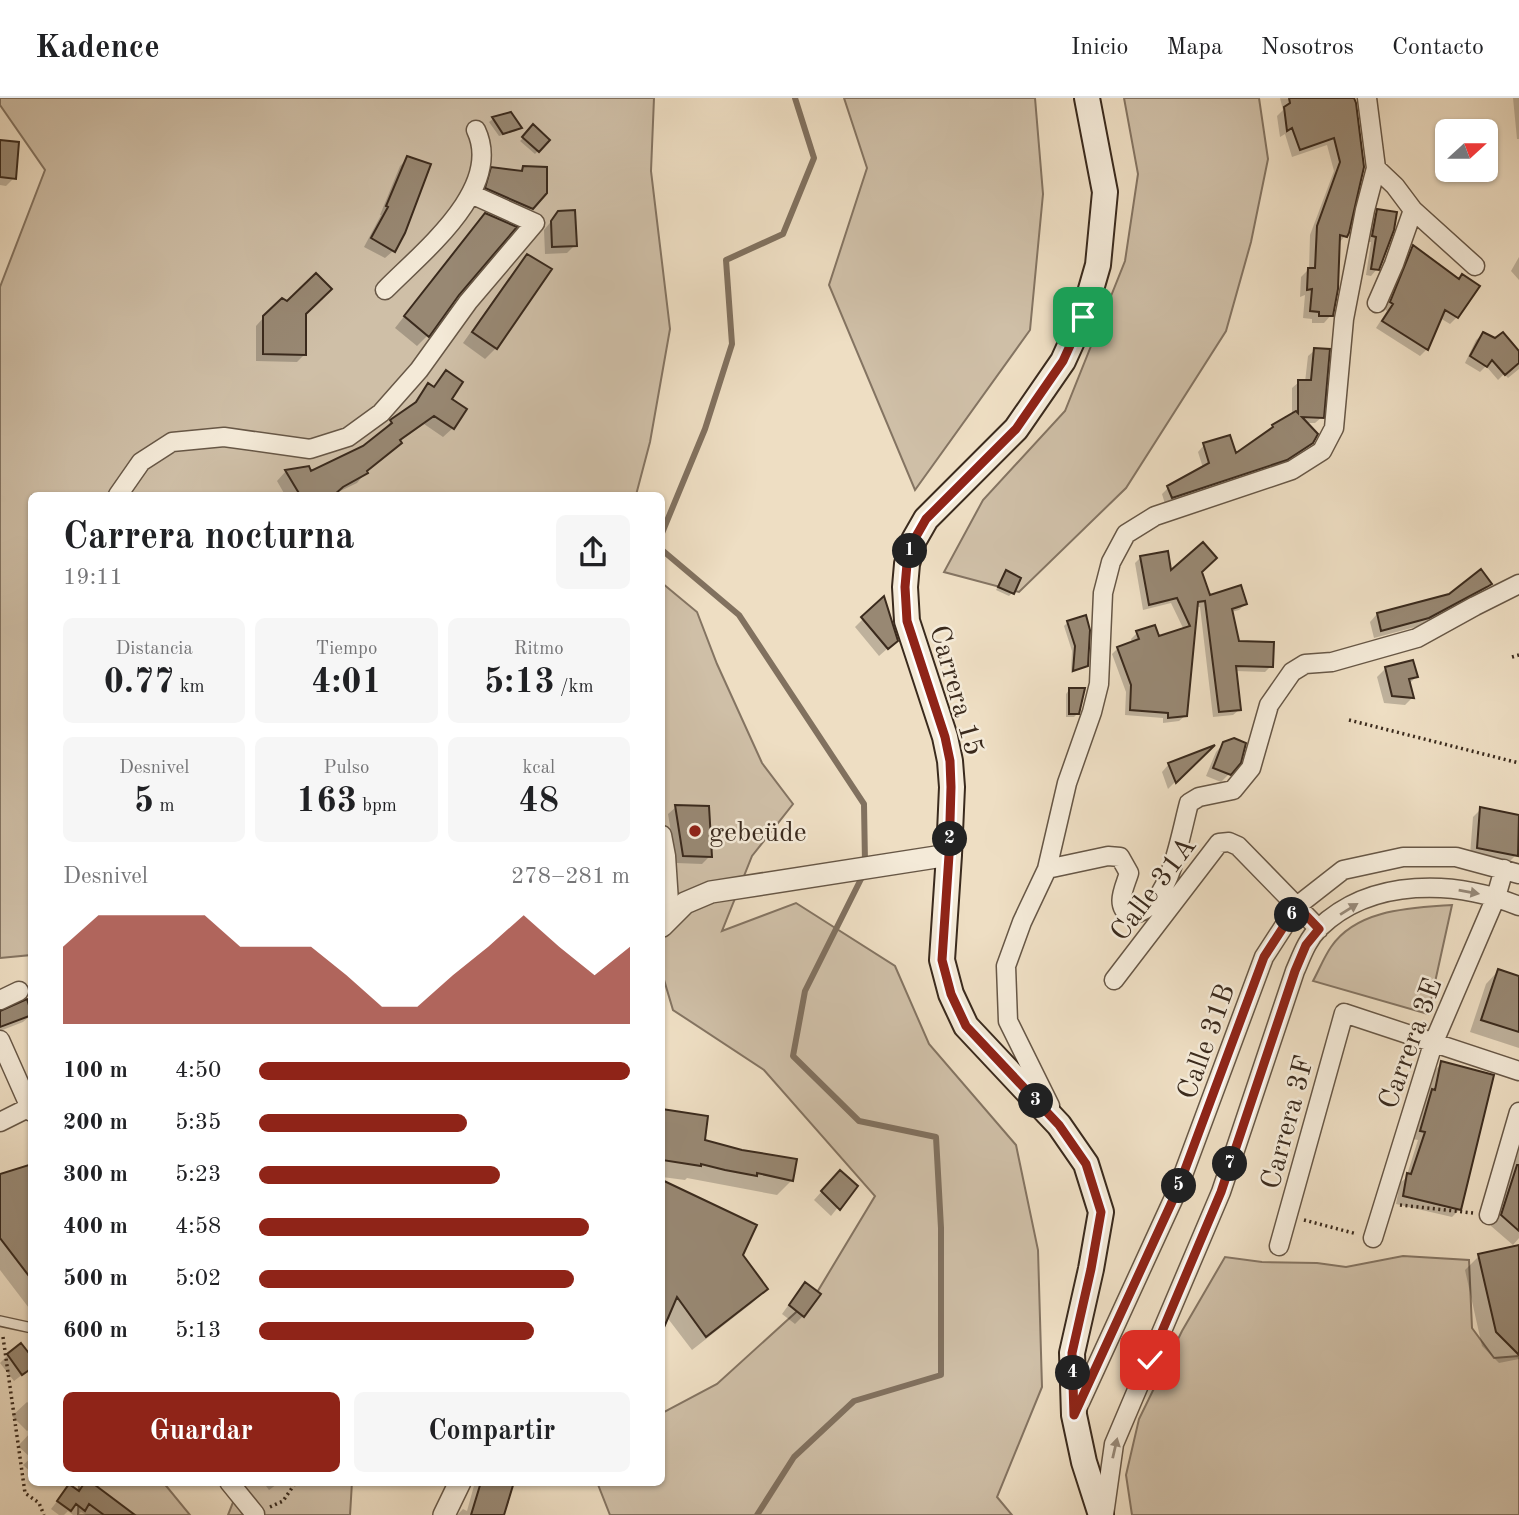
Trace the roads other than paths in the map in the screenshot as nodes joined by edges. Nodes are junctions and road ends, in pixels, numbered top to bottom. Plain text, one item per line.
1 (1087, 98) edge
2 (1367, 98) edge
3 (476, 130) dead end
4 (1377, 168) junction
5 (471, 194) junction
6 (1413, 210) junction
7 (1475, 266) dead end
8 (385, 290) dead end
9 (1377, 303) dead end
10 (120, 492) edge
11 (1519, 584) edge
12 (665, 851) edge
13 (939, 856) junction
14 (1046, 869) junction
15 (1511, 872) edge
16 (1496, 897) junction
17 (1297, 906) junction
18 (1519, 906) edge
19 (666, 921) edge
20 (1319, 929) junction
21 (1114, 980) dead end
22 (19, 991) dead end
23 (0, 1000) edge
24 (0, 1040) edge
25 (1433, 1044) junction
26 (1519, 1071) edge
27 (28, 1101) edge
28 (28, 1109) edge
29 (1519, 1112) edge
30 (0, 1122) edge
31 (1059, 1125) junction
32 (1489, 1214) road end
33 (1373, 1238) road end
34 (1279, 1246) dead end
35 (0, 1321) edge
36 (28, 1327) edge
37 (1074, 1415) junction
38 (232, 1486) edge
39 (458, 1486) edge
40 (255, 1514) edge
41 (444, 1515) edge
42 (1102, 1515) edge

1 - 13 main road, Carrera 15
2 - 4 street
3 - 5 street
4 - 6 street
4 - 14 street
5 - 8 street
5 - 10 street
6 - 7 street
6 - 9 street
11 - 14 street
12 - 19 street
13 - 19 street
13 - 31 main road, Carrera 15
14 - 31 street
15 - 16 street, Carrera 3E
15 - 17 street, Calle 31B
16 - 18 street
20 -> 16 street
16 - 25 street, Carrera 3E
17 - 20 street
17 - 21 street, Calle 31A
17 - 37 street, Calle 31B
42 -> 20 street
22 - 23 street
24 - 27 street
25 - 26 street
25 - 33 street, Carrera 3E
25 - 34 street, Carrera 3F
28 - 30 street
29 - 32 street
31 - 37 main road, Carrera 15
35 - 36 lane
37 - 42 main road, Carrera 15
38 - 40 street
39 - 41 street

